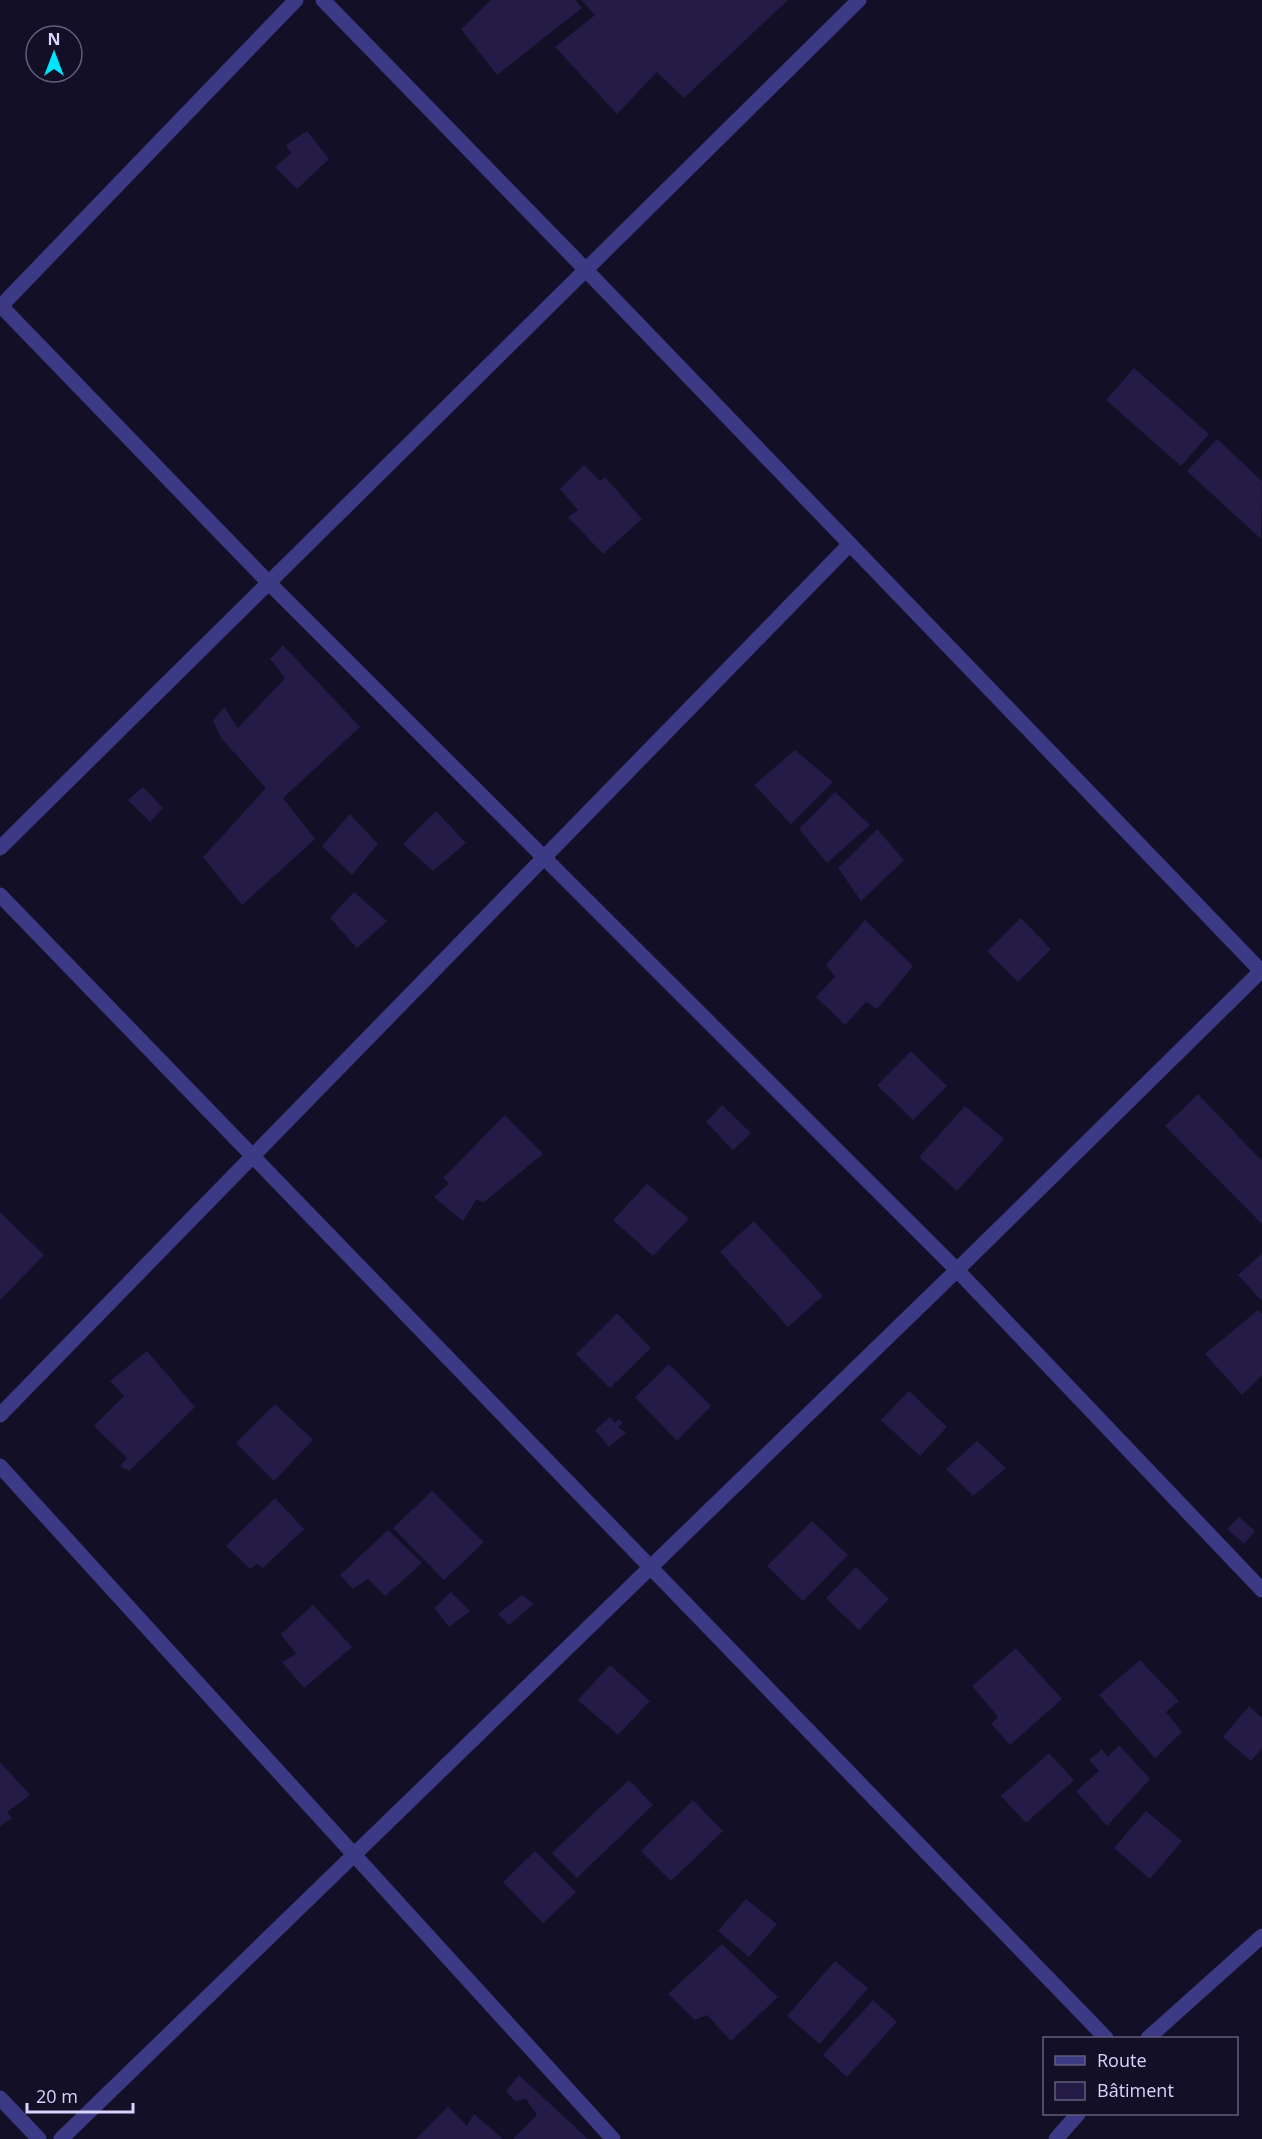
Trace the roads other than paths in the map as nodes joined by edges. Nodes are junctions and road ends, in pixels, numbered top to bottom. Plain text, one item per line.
1 (296, 0) edge
2 (323, 0) edge
3 (859, 0) edge
4 (586, 270) junction
5 (1, 306) edge
6 (850, 544) junction
7 (269, 582) junction
8 (0, 848) edge
9 (544, 857) junction
10 (0, 895) edge
11 (1262, 971) edge
12 (253, 1157) junction
13 (957, 1270) junction
14 (0, 1415) edge
15 (0, 1466) edge
16 (650, 1567) junction
17 (1262, 1590) edge
18 (354, 1854) junction
19 (1262, 1936) edge
20 (1105, 2037) edge
21 (1149, 2037) edge
22 (0, 2098) edge
23 (1077, 2115) edge
24 (39, 2139) edge
25 (61, 2139) edge
26 (613, 2139) edge
27 (1056, 2139) edge

1 - 5 street
2 - 4 street
3 - 4 street
4 - 6 street
4 - 7 street
5 - 7 street
6 - 9 street
6 - 11 street
7 - 8 street
7 - 9 street
9 - 12 street
9 - 13 street
10 - 12 street
11 - 13 street
12 - 14 street
12 - 16 street
13 - 16 street
13 - 17 street
15 - 18 street
16 - 18 street
16 - 20 street
18 - 25 street
18 - 26 street
19 - 21 street
22 - 24 street
23 - 27 street

